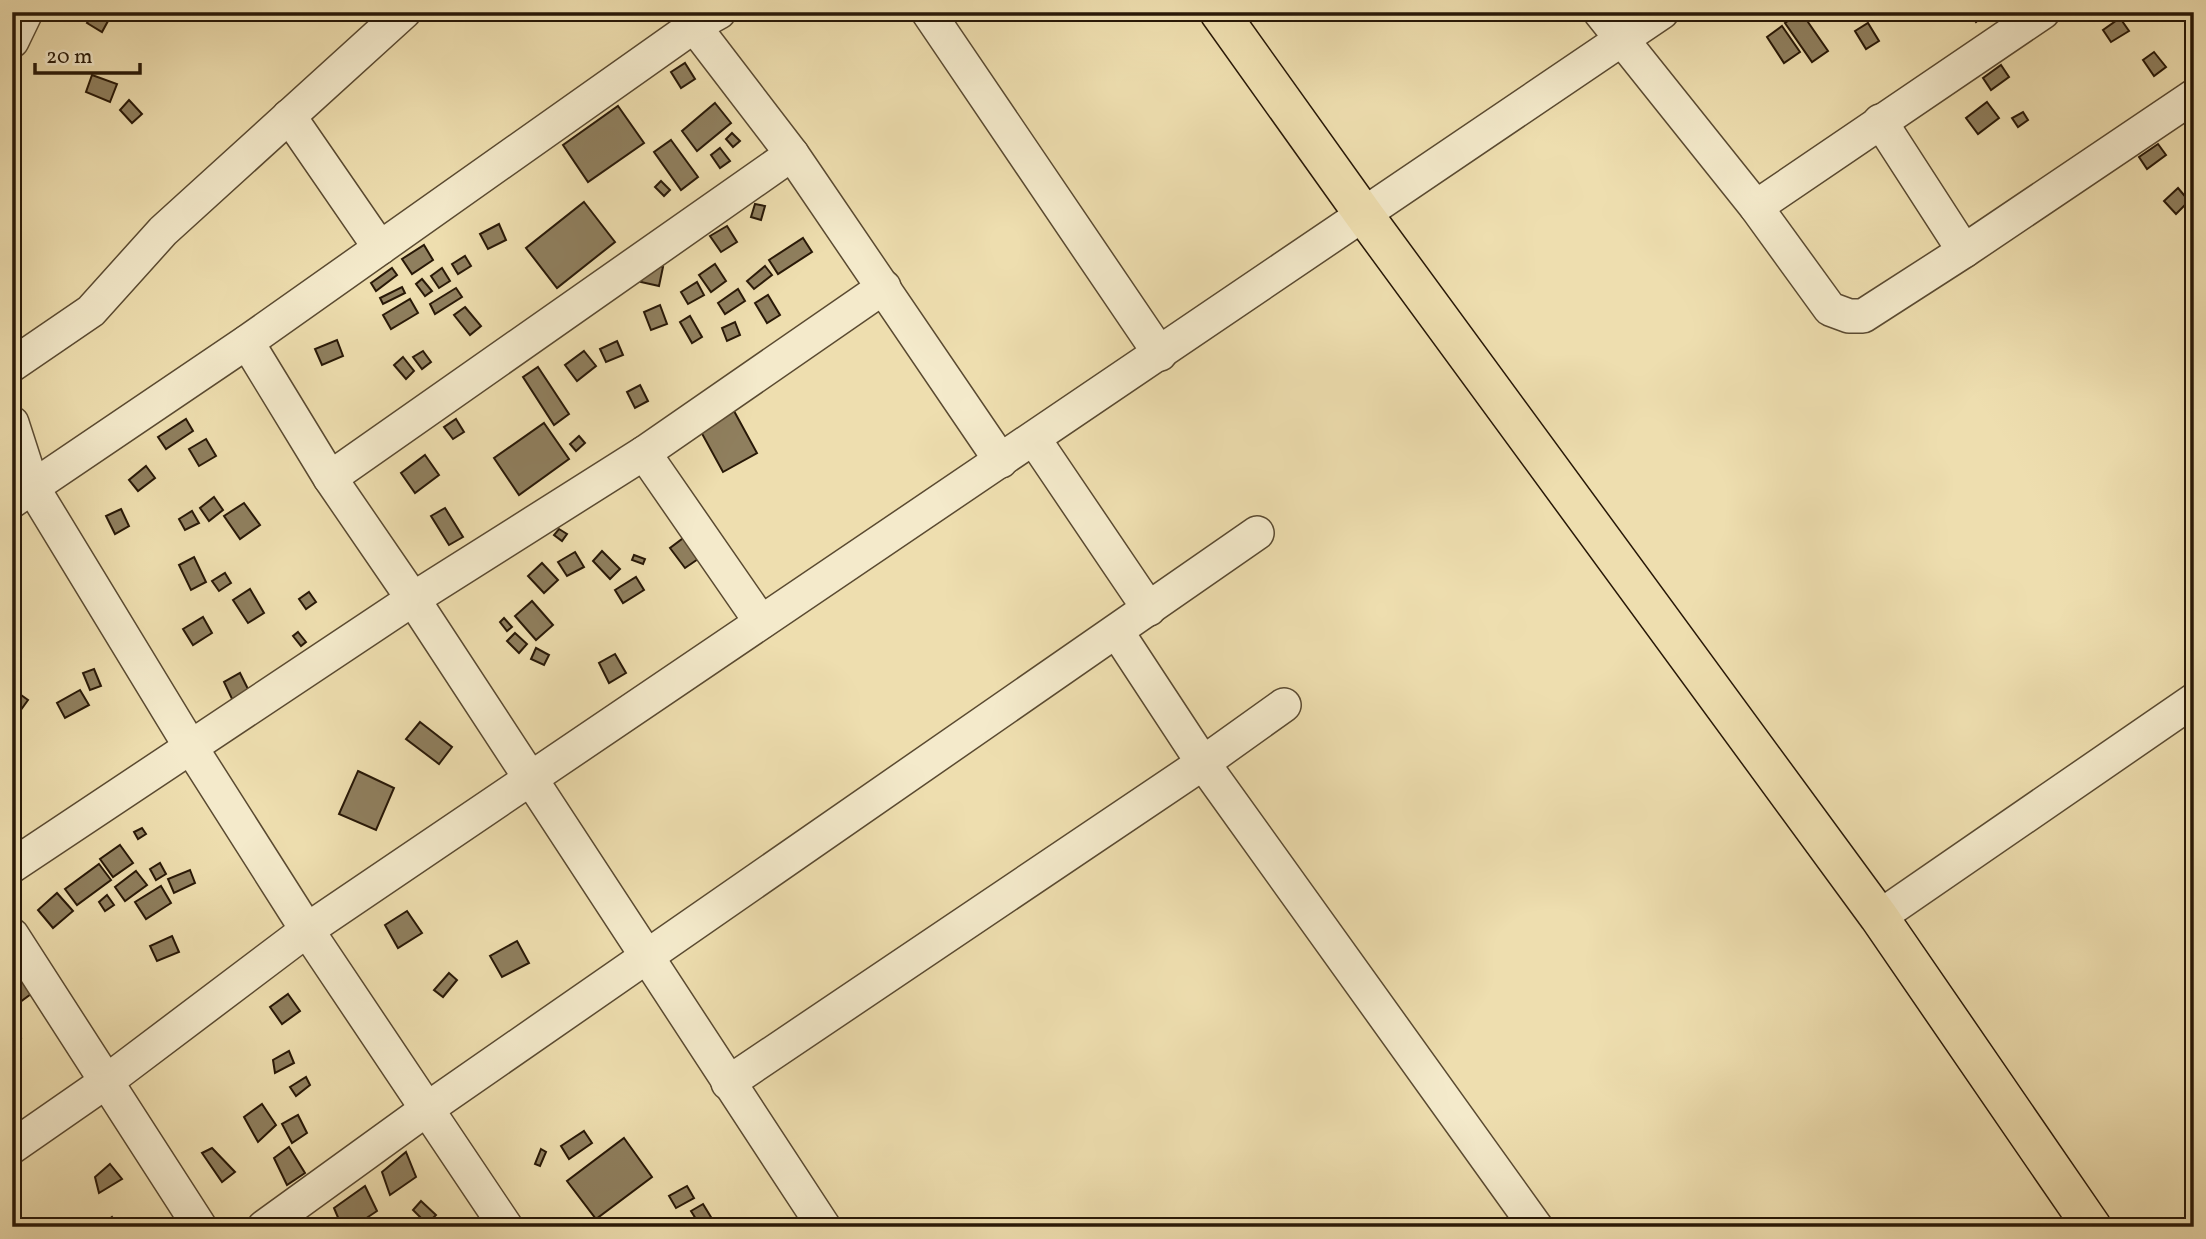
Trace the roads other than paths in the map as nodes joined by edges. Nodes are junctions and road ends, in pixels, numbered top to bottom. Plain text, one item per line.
1 (26, 12) edge
2 (928, 12) edge
3 (1219, 12) edge
4 (1600, 12) edge
5 (1662, 12) edge
6 (2043, 12) edge
7 (401, 13) edge
8 (706, 19) edge
9 (12, 41) edge
10 (1622, 41) junction
11 (2194, 96) edge
12 (289, 116) junction
13 (1880, 121) junction
14 (792, 154) junction
15 (1756, 207) junction
16 (1364, 215) junction
17 (380, 248) junction
18 (1964, 251) junction
19 (884, 287) junction
20 (247, 342) junction
21 (1160, 354) junction
22 (12, 365) edge
23 (12, 423) edge
24 (1034, 439) junction
25 (644, 453) junction
26 (1001, 461) junction
27 (330, 478) junction
28 (23, 495) edge
29 (1257, 533) dead end
30 (413, 598) junction
31 (1149, 609) junction
32 (761, 622) junction
33 (1117, 632) junction
34 (2194, 700) edge
35 (1284, 705) dead end
36 (190, 746) junction
37 (1203, 763) junction
38 (531, 779) junction
39 (12, 866) edge
40 (1879, 918) junction
41 (307, 930) junction
42 (12, 935) edge
43 (646, 957) junction
44 (107, 1081) junction
45 (728, 1083) junction
46 (426, 1109) junction
47 (12, 1147) edge
48 (200, 1227) edge
49 (264, 1227) edge
50 (506, 1227) edge
51 (824, 1227) edge
52 (1536, 1227) edge
53 (2092, 1227) edge

1 - 9 street
2 - 21 street
3 - 16 main road
4 - 10 street
5 - 10 street
6 - 13 street
7 - 12 street
8 - 14 street
8 - 17 street
10 - 15 street
10 - 16 street
11 - 18 street
12 - 17 street
12 - 22 street
13 - 15 street
13 - 18 street
14 - 19 street
14 - 27 street
15 - 18 street
16 - 21 street
16 - 40 main road
17 - 20 street
19 - 25 street
19 - 26 street
20 - 27 street
20 - 28 street
21 - 24 street
23 - 28 street
24 - 26 street
24 - 31 street
25 - 30 street
25 - 32 street
26 - 32 street
27 - 30 street
28 - 36 street
29 - 31 street
30 - 36 street
30 - 38 street
31 - 33 street
32 - 38 street
33 - 37 street
33 - 43 street
34 - 40 street
35 - 37 street
36 - 39 street
36 - 41 street
37 - 45 street
37 - 52 street
38 - 41 street
38 - 43 street
40 - 53 main road
41 - 44 street
41 - 46 street
42 - 44 street
43 - 45 street
43 - 46 street
44 - 47 street
44 - 48 street
45 - 51 street
46 - 49 street
46 - 50 street

